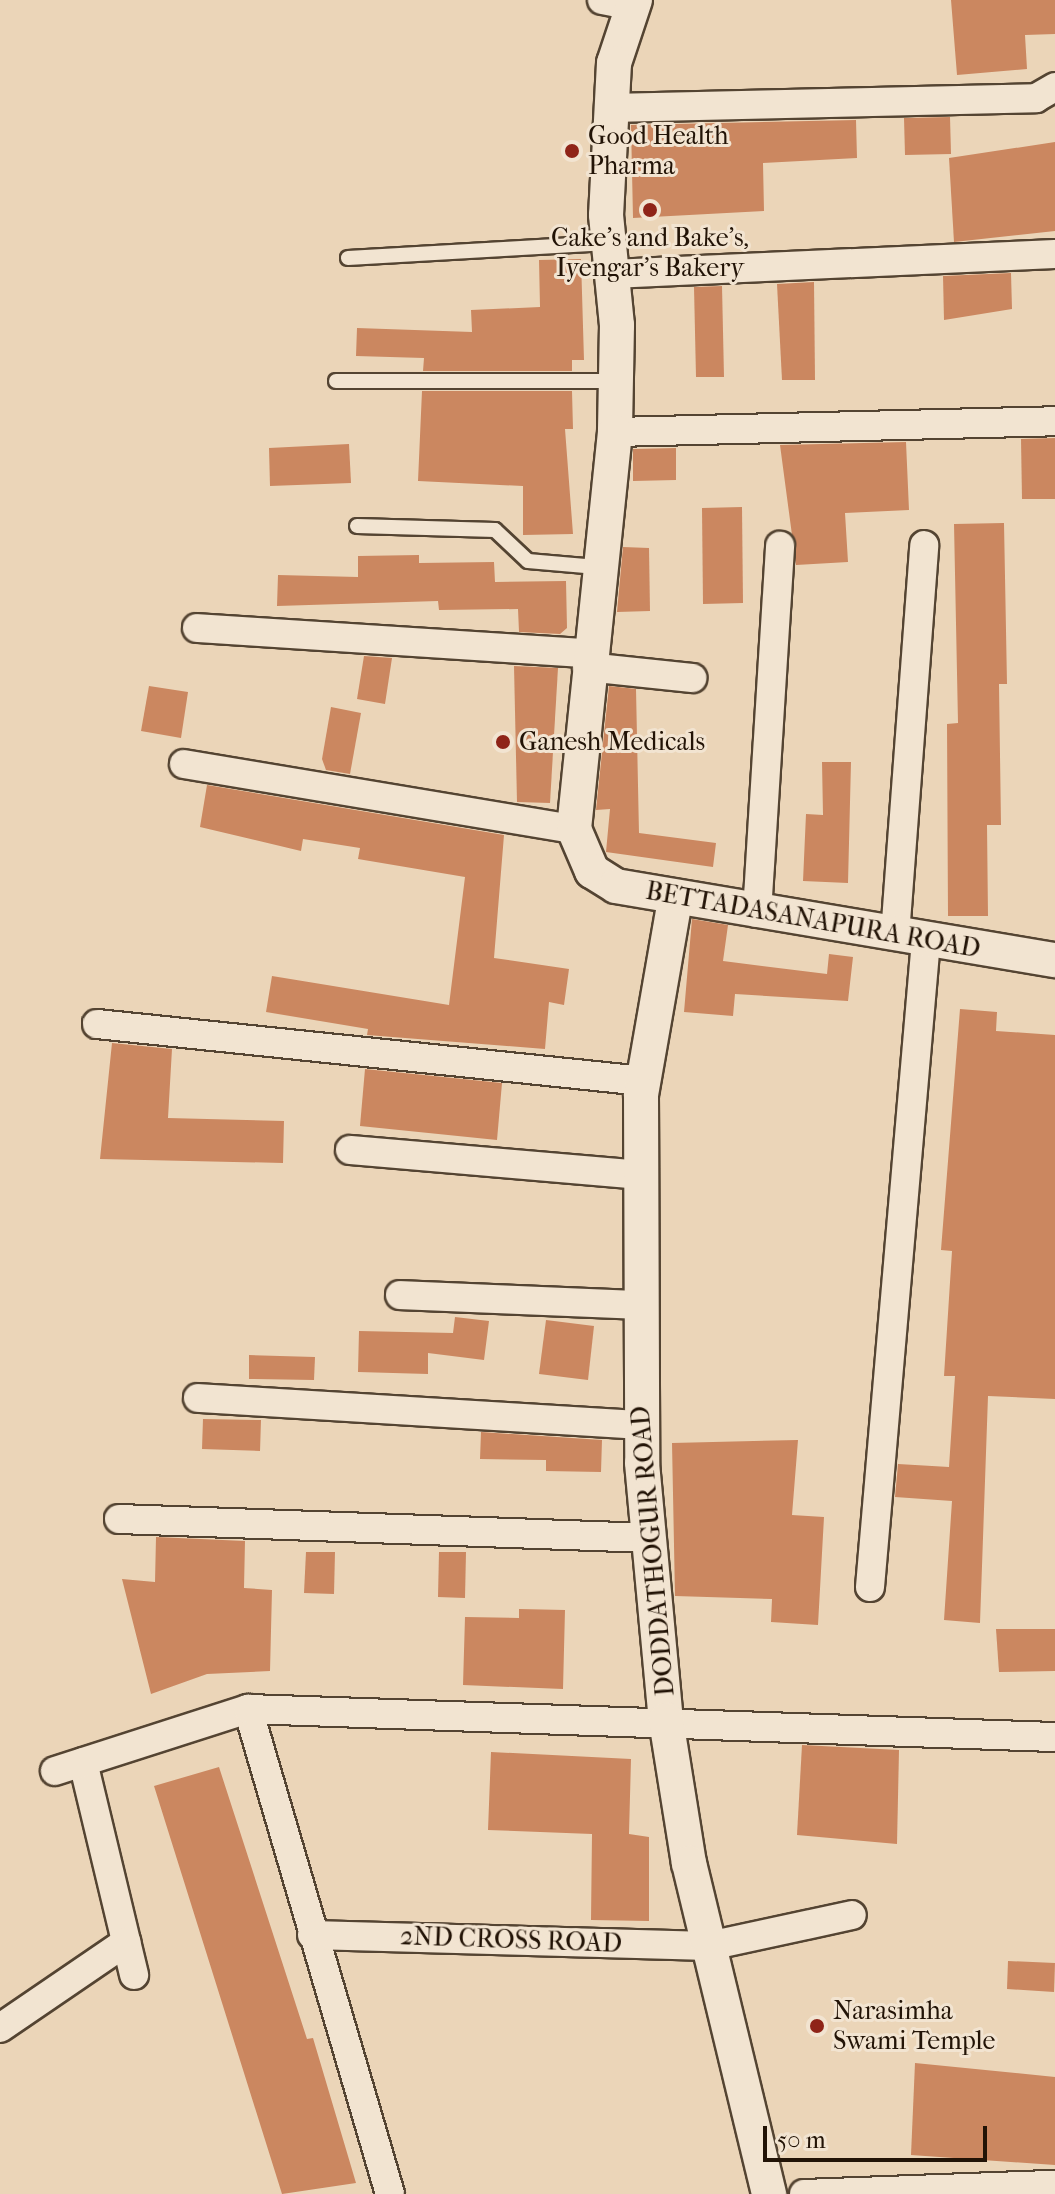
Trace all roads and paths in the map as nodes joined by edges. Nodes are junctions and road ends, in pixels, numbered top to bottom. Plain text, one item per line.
1 (623, 2) edge
2 (1055, 87) edge
3 (611, 108) junction
4 (1055, 254) edge
5 (348, 258) dead end
6 (610, 258) junction
7 (336, 381) dead end
8 (616, 381) junction
9 (1055, 421) edge
10 (615, 432) junction
11 (357, 526) dead end
12 (924, 545) dead end
13 (780, 546) dead end
14 (597, 567) junction
15 (197, 628) dead end
16 (588, 660) junction
17 (692, 678) dead end
18 (184, 764) dead end
19 (574, 829) junction
20 (675, 900) junction
21 (757, 913) junction
22 (910, 938) junction
23 (1055, 960) edge
24 (97, 1024) dead end
25 (643, 1081) junction
26 (350, 1150) dead end
27 (642, 1175) junction
28 (400, 1295) dead end
29 (640, 1305) junction
30 (198, 1398) dead end
31 (640, 1425) junction
32 (119, 1519) dead end
33 (649, 1538) junction
34 (870, 1587) dead end
35 (248, 1709) junction
36 (666, 1720) junction
37 (1055, 1737) edge
38 (83, 1762) junction
39 (55, 1771) dead end
40 (852, 1915) dead end
41 (312, 1935) junction
42 (126, 1942) junction
43 (709, 1946) junction
44 (134, 1975) dead end
45 (0, 2028) edge
46 (1055, 2185) edge
47 (390, 2194) edge
48 (769, 2194) edge
49 (804, 2194) edge

1 - 3 street, BETTADASANAPURA ROAD
2 - 3 street
3 - 6 street, BETTADASANAPURA ROAD
4 - 6 street
5 - 6 lane
6 - 8 street, BETTADASANAPURA ROAD
7 - 8 lane
8 - 10 street, BETTADASANAPURA ROAD
9 - 10 street
10 - 14 street, BETTADASANAPURA ROAD
11 - 14 lane
12 - 22 street
13 - 21 street
14 - 16 street, BETTADASANAPURA ROAD
15 - 16 street
16 - 17 street
16 - 19 street, BETTADASANAPURA ROAD
18 - 19 street
19 - 20 street, BETTADASANAPURA ROAD
20 - 21 street, BETTADASANAPURA ROAD
20 - 25 street, DODDATHOGUR ROAD
21 - 22 street, BETTADASANAPURA ROAD
22 - 23 street, BETTADASANAPURA ROAD
22 - 34 street
24 - 25 street
25 - 27 street, DODDATHOGUR ROAD
26 - 27 street
27 - 29 street, DODDATHOGUR ROAD
28 - 29 street
29 - 31 street, DODDATHOGUR ROAD
30 - 31 street
31 - 33 street, DODDATHOGUR ROAD
32 - 33 street
33 - 36 street, DODDATHOGUR ROAD
35 - 36 street
35 - 38 street
35 - 41 street
36 - 37 street
36 - 43 street, DODDATHOGUR ROAD
38 - 39 street
38 - 42 street
40 - 43 street, 2ND CROSS ROAD
41 - 43 street, 2ND CROSS ROAD
41 - 47 street
42 - 44 street
42 - 45 street
43 - 48 street, DODDATHOGUR ROAD
46 - 49 street

